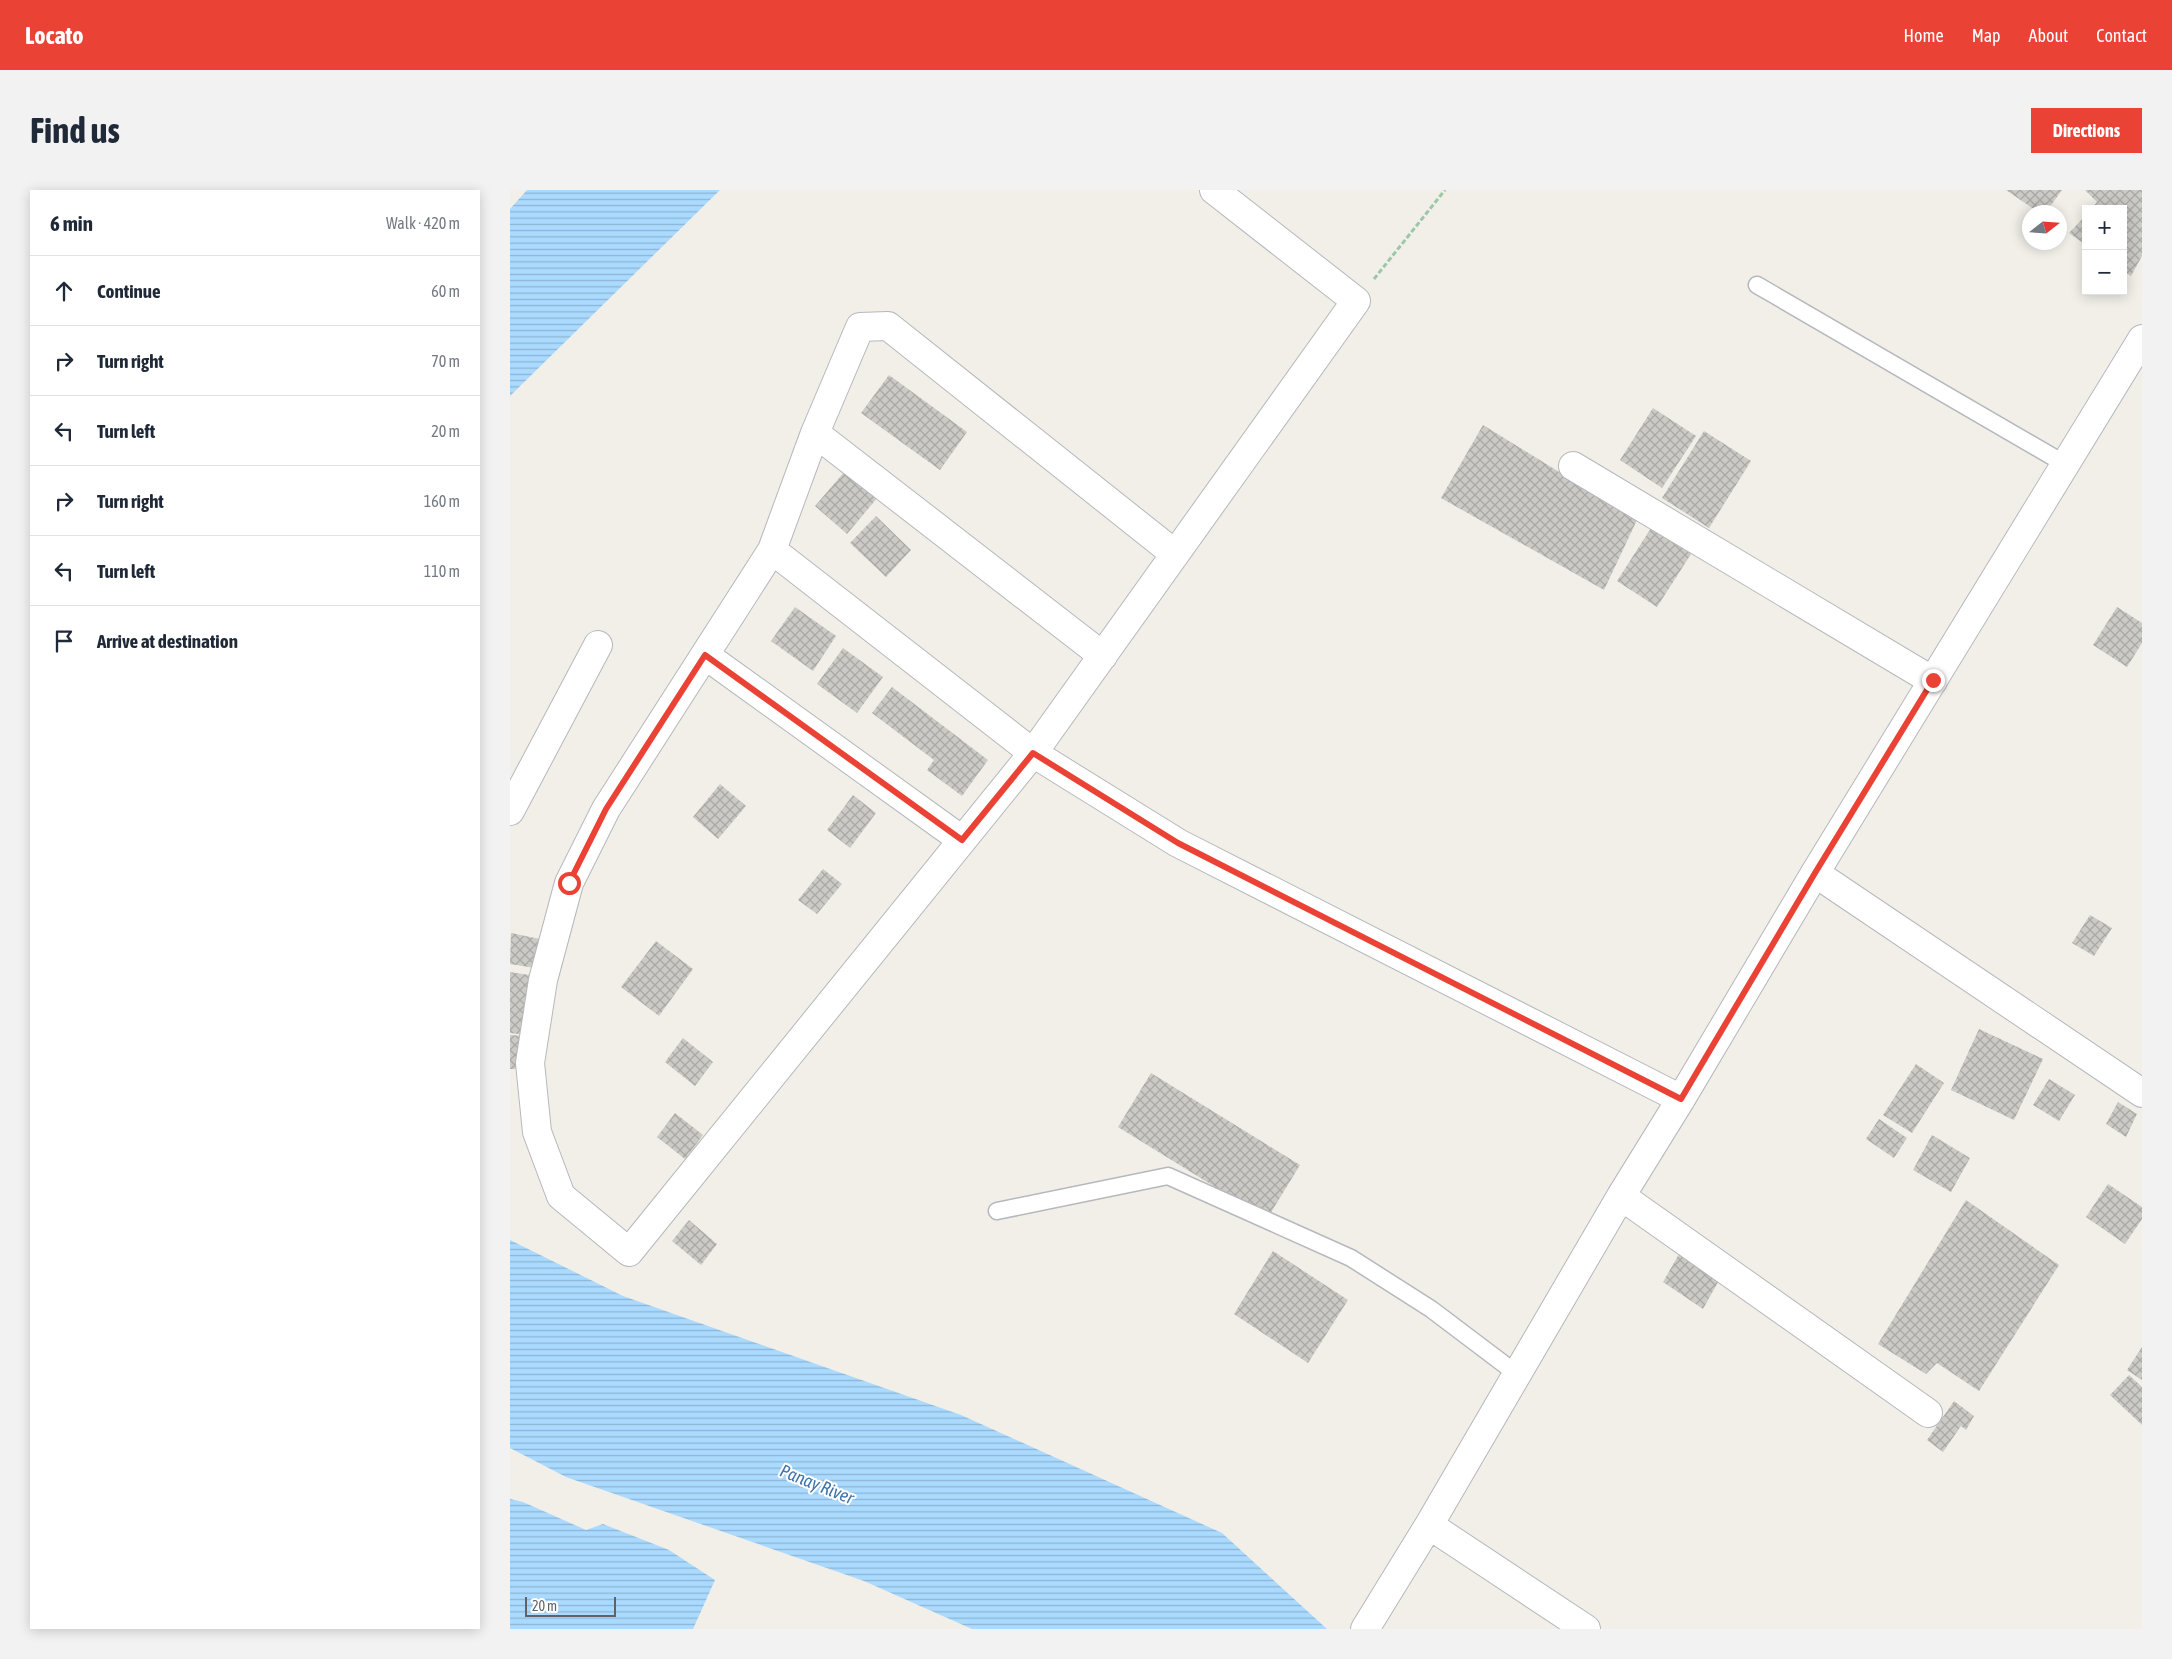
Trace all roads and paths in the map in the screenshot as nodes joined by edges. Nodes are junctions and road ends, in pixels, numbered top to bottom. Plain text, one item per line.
1 (1214, 190) edge
2 (1445, 190) edge
3 (1757, 285) dead end
4 (1356, 301) junction
5 (2142, 338) edge
6 (815, 433) junction
7 (2065, 464) junction
8 (1573, 466) dead end
9 (772, 550) junction
10 (1175, 554) junction
11 (598, 645) dead end
12 (705, 655) junction
13 (1103, 656) junction
14 (1933, 680) junction
15 (1033, 753) junction
16 (510, 810) edge
17 (962, 840) junction
18 (1815, 873) junction
19 (521, 1082) edge
20 (2142, 1093) edge
21 (1681, 1099) junction
22 (1621, 1196) junction
23 (997, 1211) dead end
24 (1517, 1374) junction
25 (1928, 1413) dead end
26 (1429, 1525) junction
27 (1364, 1629) edge
28 (1586, 1629) edge

1 - 4 street
2 - 4 path
3 - 7 lane
4 - 10 street
5 - 7 street
6 - 9 street
6 - 10 street
6 - 13 street
7 - 14 street
8 - 14 street
9 - 12 street
9 - 15 street
10 - 13 street
11 - 16 street
12 - 17 street
12 - 19 street
13 - 15 street
14 - 18 street
15 - 17 street
15 - 21 street
17 - 19 street
18 - 20 street
18 - 21 street
21 - 22 street
22 - 24 street
22 - 25 street
23 - 24 lane
24 - 26 street
26 - 27 street
26 - 28 street

